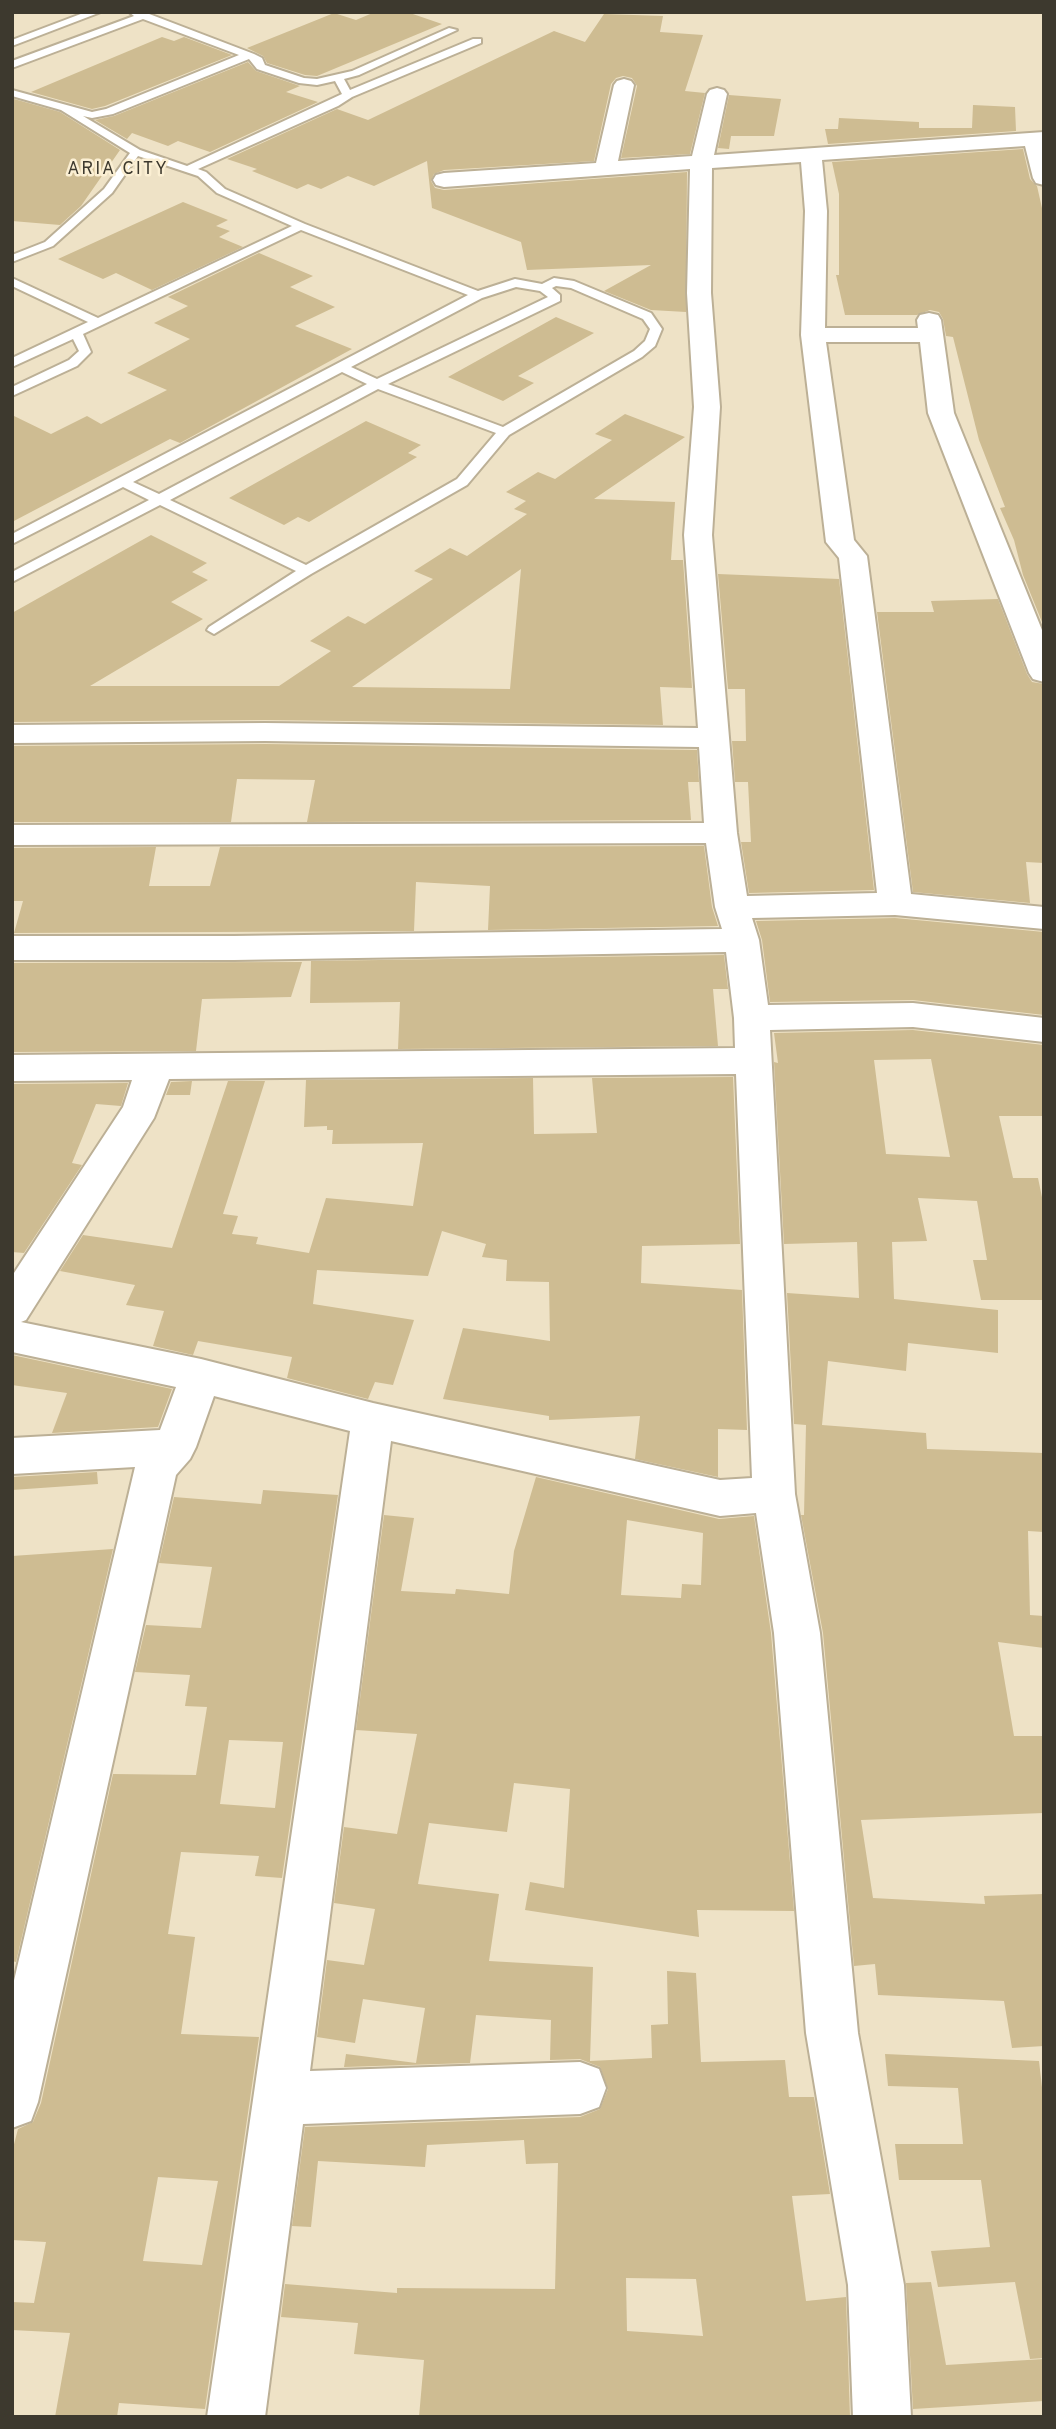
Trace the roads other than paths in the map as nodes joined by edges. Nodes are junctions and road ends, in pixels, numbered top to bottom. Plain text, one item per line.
1 (96, 12) edge
2 (138, 14) edge
3 (452, 30) dead end
4 (477, 41) dead end
5 (12, 44) edge
6 (232, 51) junction
7 (250, 56) junction
8 (12, 65) edge
9 (339, 79) junction
10 (624, 85) dead end
11 (12, 93) edge
12 (717, 94) dead end
13 (348, 95) junction
14 (66, 110) junction
15 (1039, 138) edge
16 (136, 152) junction
17 (811, 154) junction
18 (701, 163) junction
19 (191, 169) junction
20 (605, 170) junction
21 (1044, 177) edge
22 (444, 180) dead end
23 (301, 226) junction
24 (12, 259) edge
25 (12, 281) edge
26 (544, 288) junction
27 (478, 295) junction
28 (97, 322) junction
29 (76, 332) junction
30 (813, 335) junction
31 (12, 363) edge
32 (344, 368) junction
33 (377, 384) junction
34 (12, 392) edge
35 (505, 432) junction
36 (123, 482) junction
37 (157, 501) junction
38 (12, 540) edge
39 (306, 571) junction
40 (12, 578) edge
41 (214, 630) dead end
42 (1044, 673) edge
43 (12, 734) edge
44 (715, 738) junction
45 (721, 833) junction
46 (12, 835) edge
47 (895, 904) junction
48 (1044, 918) edge
49 (737, 924) junction
50 (12, 948) edge
51 (751, 1017) junction
52 (1044, 1030) edge
53 (753, 1060) junction
54 (155, 1066) junction
55 (12, 1068) edge
56 (12, 1309) edge
57 (12, 1336) edge
58 (201, 1376) junction
59 (373, 1420) junction
60 (175, 1447) junction
61 (12, 1456) edge
62 (774, 1494) junction
63 (580, 2088) dead end
64 (280, 2098) junction
65 (12, 2102) edge
66 (236, 2417) edge
67 (882, 2417) edge

1 - 5 lane
2 - 6 lane
2 - 8 lane
3 - 9 lane
4 - 13 lane
6 - 7 lane
6 - 14 lane
7 - 9 lane
7 - 14 lane
9 - 13 lane
10 - 20 street
11 - 14 lane
12 - 18 street
13 - 19 lane
14 - 16 lane
15 - 17 street
15 - 21 street
16 - 19 lane
16 - 24 lane
17 - 18 street
17 - 30 street
18 - 20 street
18 - 44 street
19 - 23 lane
20 - 22 street
23 - 27 lane
23 - 28 lane
25 - 28 lane
26 - 27 lane
26 - 33 lane
26 - 35 lane
27 - 32 lane
28 - 29 lane
29 - 31 lane
29 - 34 lane
30 - 42 street
30 - 47 street
32 - 33 lane
32 - 36 lane
33 - 35 lane
33 - 37 lane
35 - 39 lane
36 - 37 lane
36 - 38 lane
37 - 39 lane
37 - 40 lane
39 - 41 lane
43 - 44 street
44 - 45 street
45 - 46 street
45 - 49 street
47 - 48 street
47 - 49 street
49 - 50 street
49 - 51 street
51 - 52 street
51 - 53 street
53 - 54 street
53 - 62 street
54 - 55 street
54 - 56 street
57 - 58 street
58 - 59 street
58 - 60 street
59 - 62 street
59 - 64 street
60 - 61 street
60 - 65 street
62 - 67 street
63 - 64 street
64 - 66 street

